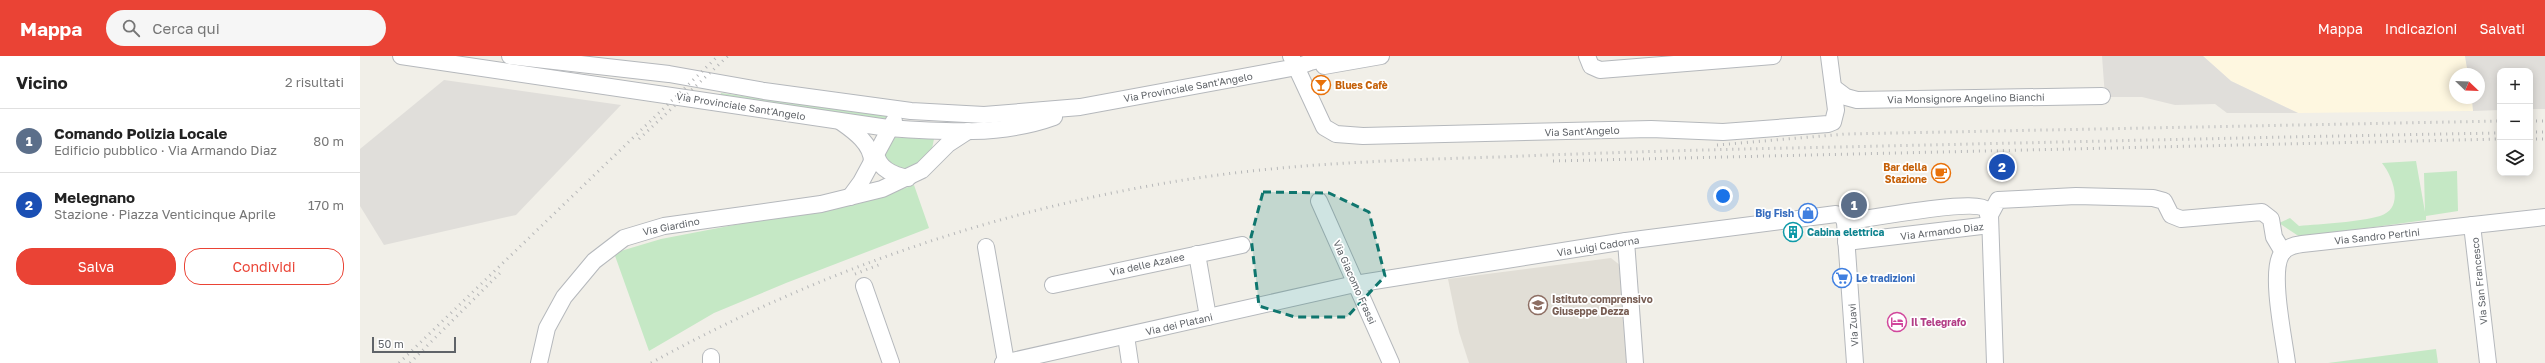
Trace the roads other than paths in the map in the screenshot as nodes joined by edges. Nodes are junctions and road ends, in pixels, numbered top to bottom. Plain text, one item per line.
1 (401, 56) edge
2 (510, 56) edge
3 (595, 56) edge
4 (1336, 56) edge
5 (1381, 56) edge
6 (1588, 56) edge
7 (1773, 56) edge
8 (1829, 56) edge
9 (568, 58) edge
10 (1294, 62) edge
11 (629, 69) junction
12 (533, 76) junction
13 (607, 86) junction
14 (1834, 92) junction
15 (2102, 96) dead end
16 (1080, 107) junction
17 (911, 110) junction
18 (839, 121) junction
19 (888, 128) junction
20 (934, 131) junction
21 (968, 131) junction
22 (936, 157) junction
23 (874, 158) junction
24 (908, 178) junction
25 (850, 197) junction
26 (1319, 201) dead end
27 (2545, 217) edge
28 (1844, 219) junction
29 (1990, 225) junction
30 (2472, 225) junction
31 (1626, 241) junction
32 (1846, 242) junction
33 (1242, 245) dead end
34 (986, 247) dead end
35 (2283, 252) junction
36 (1197, 254) junction
37 (1355, 284) junction
38 (1053, 285) dead end
39 (864, 286) dead end
40 (1208, 317) junction
41 (1126, 336) junction
42 (539, 363) edge
43 (891, 363) edge
44 (1005, 363) edge
45 (1130, 363) edge
46 (1391, 363) edge
47 (1636, 363) edge
48 (1855, 363) edge
49 (1995, 363) edge
50 (2287, 363) edge
51 (2488, 363) edge

1 - 12 street, Via Provinciale Sant'Angelo
2 - 9 street, Via Provinciale Sant'Angelo
3 - 11 street
4 - 10 street
5 - 10 street
6 - 7 street
8 - 14 street
9 - 11 street, Via Provinciale Sant'Angelo
9 - 12 street
9 - 13 street
10 - 14 street, Via Sant'Angelo
10 - 16 street, Via Provinciale Sant'Angelo
11 - 17 street, Via Provinciale Sant'Angelo
12 - 13 street, Via Provinciale Sant'Angelo
13 - 18 street, Via Provinciale Sant'Angelo
14 - 15 street, Via Monsignore Angelino Bianchi
16 - 17 street, Via Provinciale Sant'Angelo
16 - 21 street, Via Provinciale Sant'Angelo
17 - 19 street
17 - 20 street
18 - 19 street, Via Provinciale Sant'Angelo
18 - 23 street
19 - 20 street, Via Provinciale Sant'Angelo
19 - 23 street
20 - 21 street, Via Provinciale Sant'Angelo
20 - 22 street
21 - 22 street
22 - 24 street
23 - 24 street
23 - 25 street
24 - 25 street, Via Giardino
25 - 42 street, Via Giardino
26 - 37 street, Via Giacomo Frassi
27 - 30 street, Via San Francesco
28 - 29 street
28 - 31 street, Via Luigi Cadorna
28 - 32 street, Via Zuavi
29 - 32 street, Via Armando Diaz
29 - 35 street
29 - 49 street
30 - 35 street, Via Sandro Pertini
30 - 51 street, Via San Francesco
31 - 37 street, Via Luigi Cadorna
31 - 47 street
32 - 48 street, Via Zuavi
33 - 36 street, Via delle Azalee
34 - 44 street
35 - 50 street
36 - 38 street, Via delle Azalee
36 - 40 street
37 - 40 street, Via dei Platani
37 - 46 street, Via Giacomo Frassi
39 - 43 street
40 - 41 street, Via dei Platani
41 - 44 street, Via dei Platani
41 - 45 street

